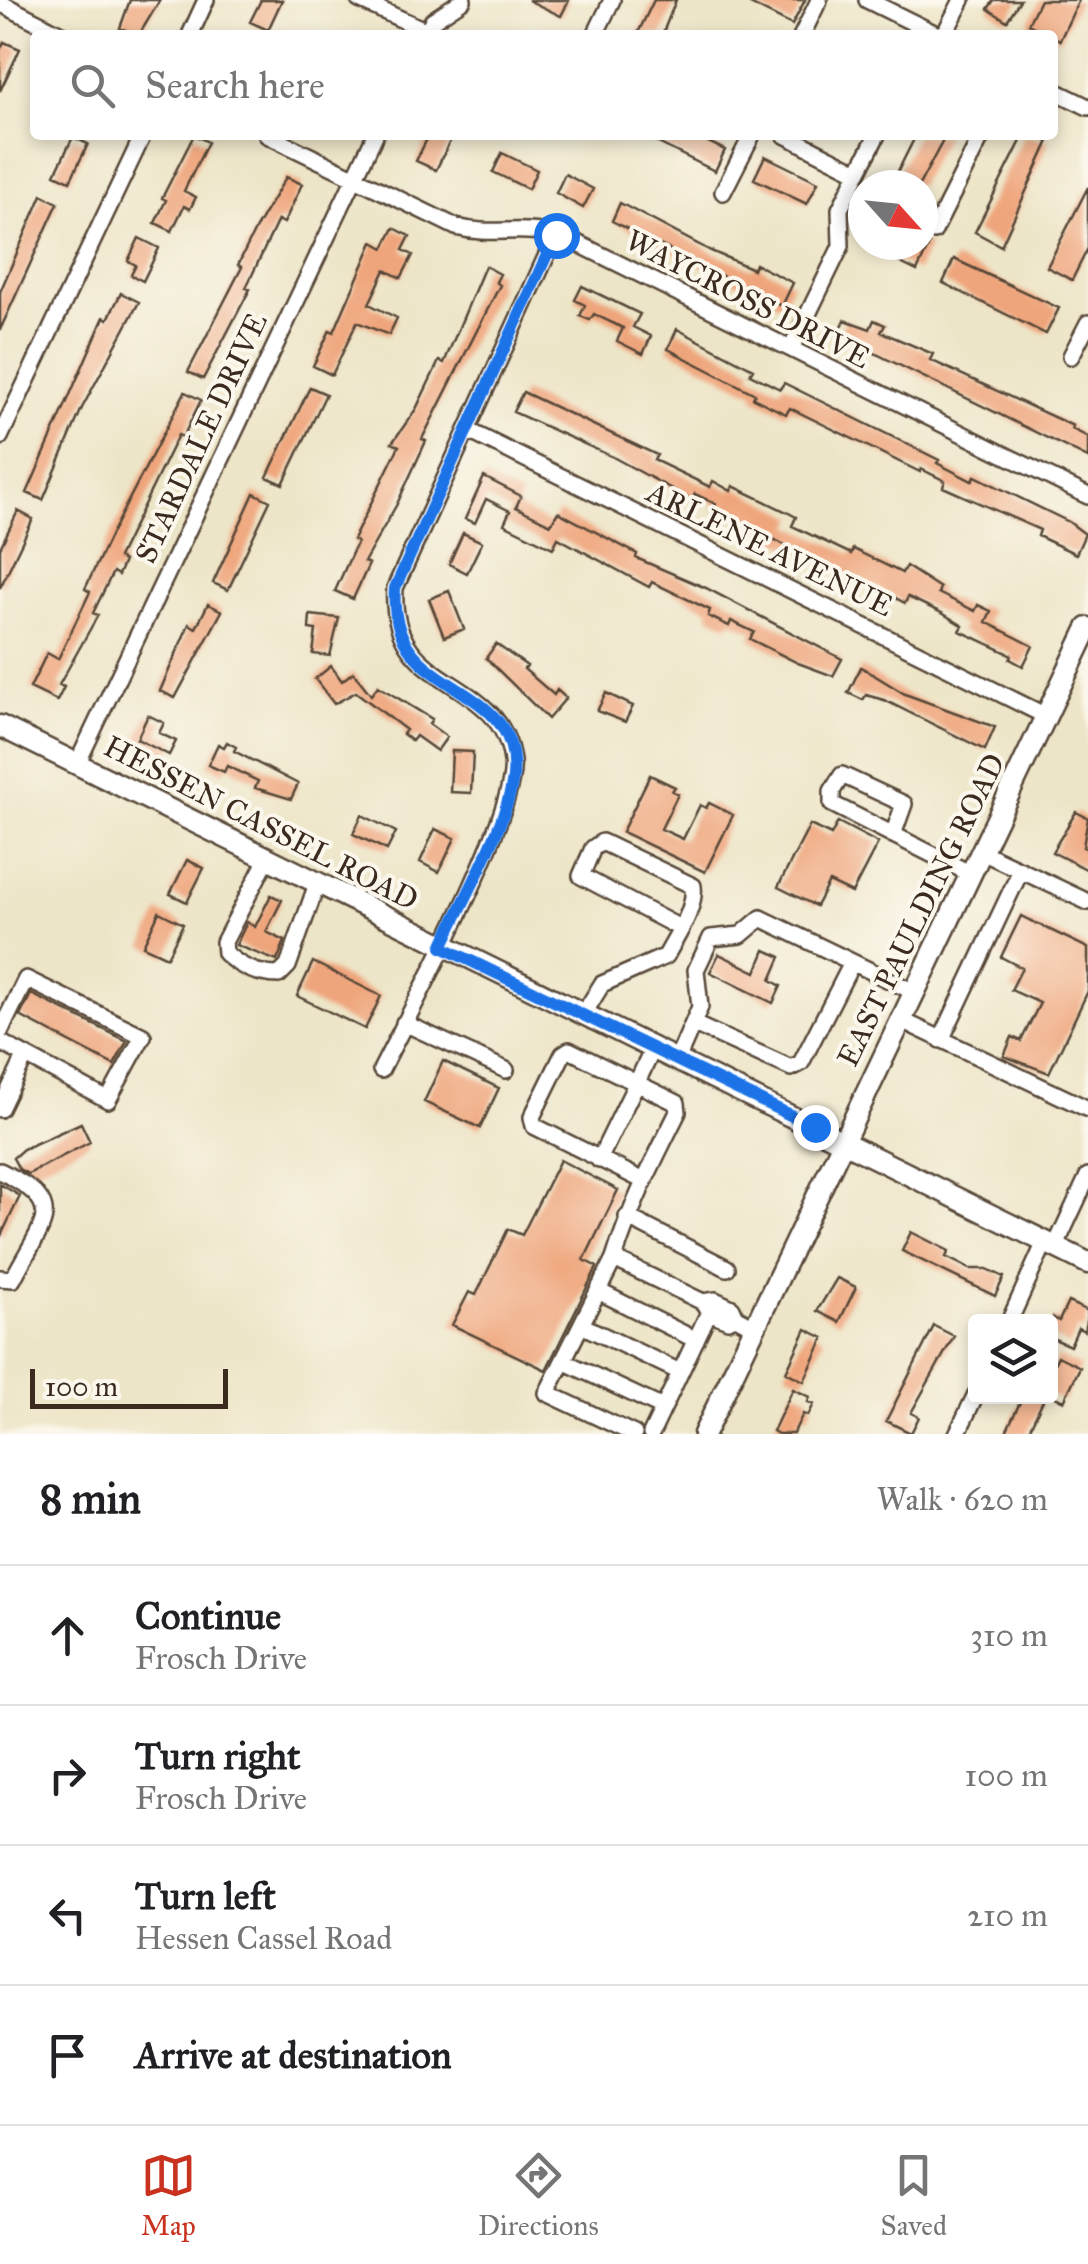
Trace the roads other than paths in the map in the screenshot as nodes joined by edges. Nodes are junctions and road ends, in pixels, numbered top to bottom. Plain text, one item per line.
1 (206, 0) edge
2 (359, 0) edge
3 (463, 0) edge
4 (612, 0) edge
5 (819, 0) edge
6 (867, 0) edge
7 (962, 0) edge
8 (0, 3) edge
9 (54, 30) edge
10 (192, 30) edge
11 (419, 30) edge
12 (427, 30) edge
13 (598, 30) edge
14 (804, 30) edge
15 (928, 30) edge
16 (939, 30) edge
17 (1058, 92) edge
18 (1088, 107) edge
19 (140, 140) edge
20 (277, 140) edge
21 (373, 140) edge
22 (749, 140) edge
23 (795, 140) edge
24 (874, 140) edge
25 (980, 140) edge
26 (854, 170) edge
27 (859, 170) edge
28 (355, 178) junction
29 (723, 192) dead end
30 (848, 193) edge
31 (938, 223) edge
32 (556, 235) junction
33 (1088, 324) edge
34 (792, 349) junction
35 (1072, 356) dead end
36 (467, 430) junction
37 (0, 437) edge
38 (1088, 496) edge
39 (1088, 628) edge
40 (1048, 717) junction
41 (0, 726) edge
42 (77, 764) junction
43 (893, 834) junction
44 (982, 852) junction
45 (268, 859) junction
46 (1021, 870) junction
47 (971, 874) junction
48 (316, 884) junction
49 (1088, 902) edge
50 (680, 928) junction
51 (442, 947) junction
52 (852, 963) junction
53 (914, 992) junction
54 (583, 1015) junction
55 (901, 1020) junction
56 (404, 1023) junction
57 (694, 1024) junction
58 (0, 1032) edge
59 (941, 1040) junction
60 (0, 1042) edge
61 (654, 1049) junction
62 (25, 1057) junction
63 (677, 1060) junction
64 (381, 1070) dead end
65 (506, 1070) dead end
66 (637, 1082) junction
67 (1088, 1109) edge
68 (0, 1110) edge
69 (843, 1140) junction
70 (599, 1160) junction
71 (0, 1171) edge
72 (1088, 1176) edge
73 (644, 1181) junction
74 (627, 1217) junction
75 (1050, 1245) junction
76 (614, 1259) junction
77 (1088, 1263) edge
78 (727, 1268) dead end
79 (0, 1278) edge
80 (598, 1291) junction
81 (706, 1307) junction
82 (1012, 1314) edge
83 (745, 1322) junction
84 (581, 1325) junction
85 (696, 1340) junction
86 (563, 1361) junction
87 (680, 1372) junction
88 (971, 1404) edge
89 (663, 1408) junction
90 (634, 1434) edge
91 (650, 1434) edge
92 (704, 1434) edge
93 (957, 1434) edge

1 - 10 street
2 - 11 street
3 - 12 street
4 - 13 street
5 - 14 street
6 - 15 street
7 - 16 street
8 - 9 street
17 - 18 street
19 - 37 street
20 - 28 street, WAYCROSS DRIVE
21 - 28 street, STARDALE DRIVE
22 - 29 street
23 - 26 street
24 - 27 street
25 - 31 street
28 - 32 street, WAYCROSS DRIVE
28 - 42 street, STARDALE DRIVE
30 - 34 street
32 - 34 street, WAYCROSS DRIVE
32 - 36 street
33 - 35 street
34 - 38 street, WAYCROSS DRIVE
36 - 40 street, ARLENE AVENUE
36 - 51 street
39 - 40 main road, EAST PAULDING ROAD
40 - 44 main road, EAST PAULDING ROAD
41 - 42 main road, HESSEN CASSEL ROAD
42 - 45 main road, HESSEN CASSEL ROAD
43 - 43 street
43 - 47 street
44 - 46 street
44 - 47 main road, EAST PAULDING ROAD
45 - 48 main road, HESSEN CASSEL ROAD
45 - 48 street
46 - 49 street
46 - 59 street
47 - 53 main road, EAST PAULDING ROAD
48 - 51 main road, HESSEN CASSEL ROAD
50 - 50 street
50 - 54 street
51 - 54 main road, HESSEN CASSEL ROAD
51 - 56 street
52 - 53 street
52 - 57 street
52 - 57 street
53 - 55 main road, EAST PAULDING ROAD
54 - 61 main road, HESSEN CASSEL ROAD
55 - 59 street
55 - 69 main road, EAST PAULDING ROAD
56 - 64 street
56 - 65 street
57 - 63 street
58 - 62 street
59 - 67 street
60 - 62 street
61 - 63 main road, HESSEN CASSEL ROAD
61 - 66 street
62 - 68 street
63 - 69 main road, HESSEN CASSEL ROAD
66 - 70 street
66 - 70 street
66 - 73 street
69 - 75 main road, HESSEN CASSEL ROAD
69 - 83 main road, EAST PAULDING ROAD
70 - 73 street
71 - 79 street
72 - 75 street
73 - 74 street
74 - 76 street
74 - 78 street
75 - 77 main road, HESSEN CASSEL ROAD
75 - 82 street
76 - 80 street
76 - 81 street
80 - 84 street
80 - 85 street
81 - 83 street
81 - 85 street
83 - 92 main road, EAST PAULDING ROAD
84 - 86 street
84 - 87 street
85 - 87 street
86 - 89 street
86 - 90 street
87 - 89 street
88 - 93 street
89 - 91 street

